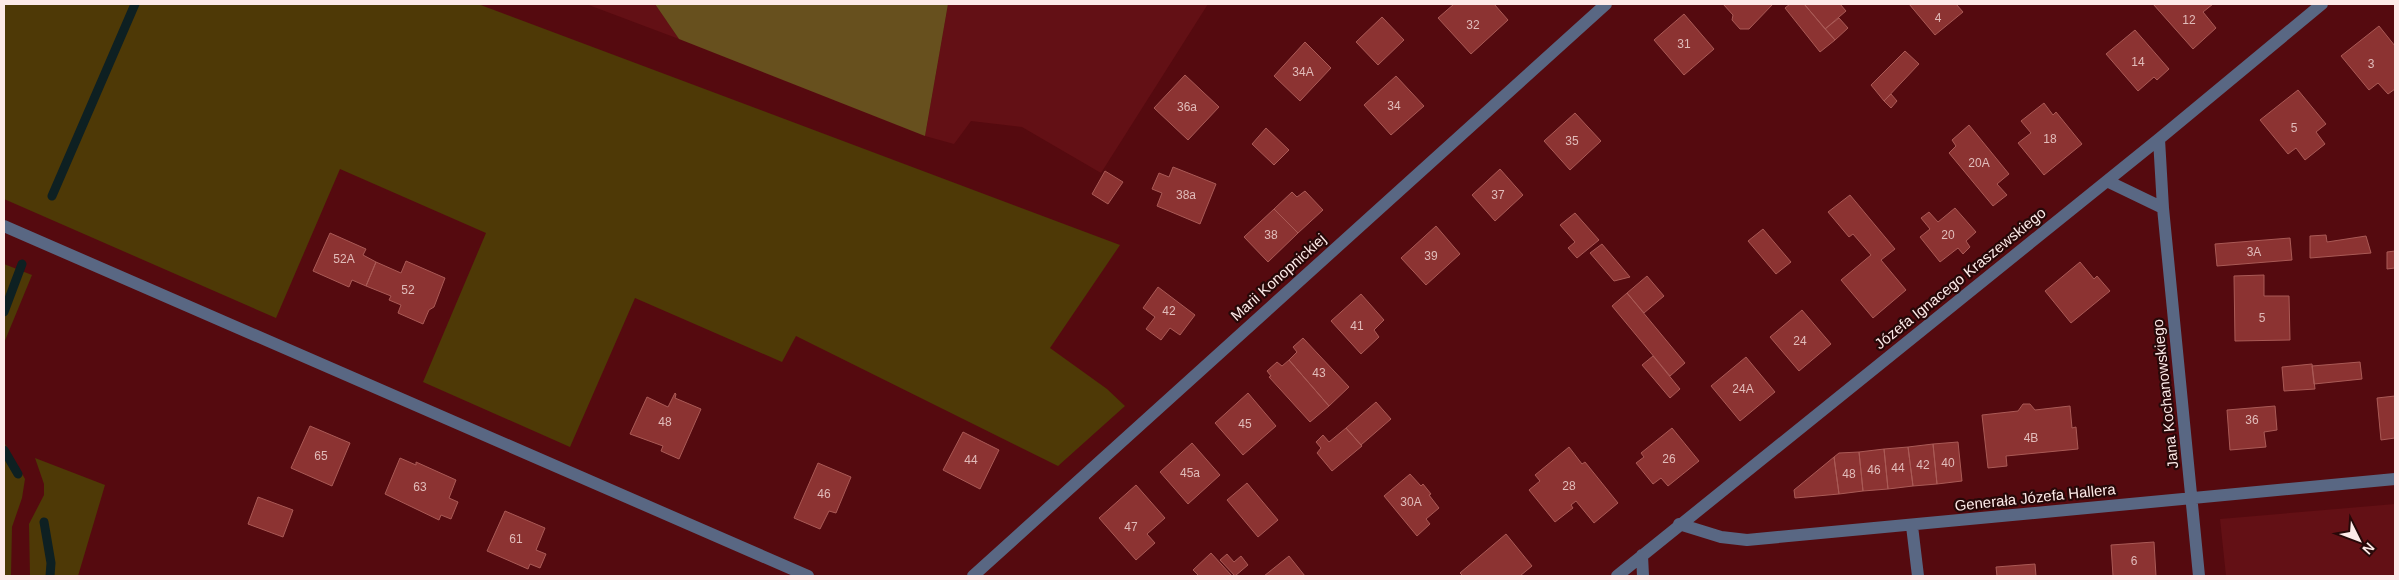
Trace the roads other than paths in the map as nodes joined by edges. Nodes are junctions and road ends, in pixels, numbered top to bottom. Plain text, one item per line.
1 (1606, 4) edge
2 (2322, 4) edge
3 (2159, 139) junction
4 (2107, 181) junction
5 (2163, 208) junction
6 (4, 226) edge
7 (2395, 479) edge
8 (2192, 498) junction
9 (1679, 524) junction
10 (1912, 526) junction
11 (1642, 556) junction
12 (808, 576) edge
13 (973, 576) edge
14 (1617, 576) edge
15 (1643, 576) edge
16 (1918, 576) edge
17 (2199, 576) edge

1 - 13 street, Marii Konopnickiej
2 - 3 street, Józefa Ignacego Kraszewskiego
3 - 4 street, Józefa Ignacego Kraszewskiego
3 - 5 street, Jana Kochanowskiego
4 - 5 street
4 - 9 street, Józefa Ignacego Kraszewskiego
5 - 8 street, Jana Kochanowskiego
6 - 12 street
7 - 8 street, Generała Józefa Hallera
8 - 10 street, Generała Józefa Hallera
8 - 17 street, Jana Kochanowskiego
9 - 10 street, Generała Józefa Hallera
9 - 11 street, Józefa Ignacego Kraszewskiego
10 - 16 street
11 - 14 street, Józefa Ignacego Kraszewskiego
11 - 15 street

